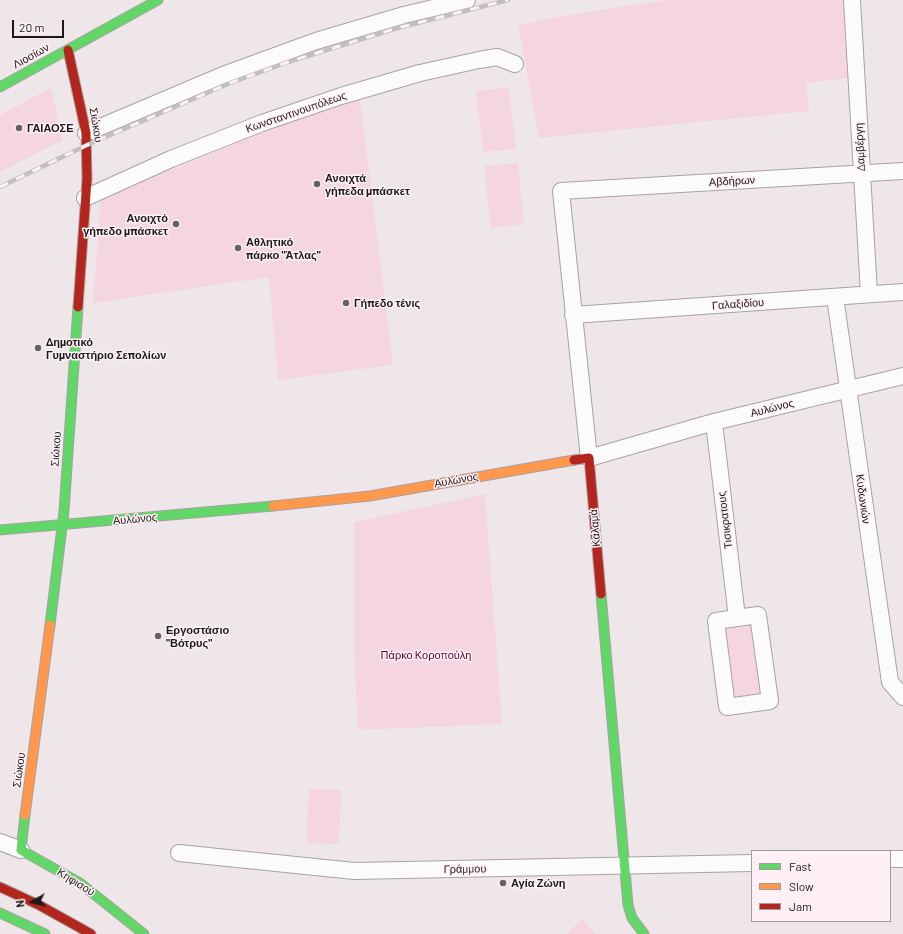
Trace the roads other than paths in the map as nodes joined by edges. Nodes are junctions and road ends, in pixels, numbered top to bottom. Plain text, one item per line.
1 (467, 0) edge
2 (852, 0) edge
3 (149, 2) edge
4 (68, 50) junction
5 (516, 64) dead end
6 (0, 87) edge
7 (86, 133) junction
8 (903, 170) edge
9 (862, 173) junction
10 (561, 191) joint
11 (85, 198) junction
12 (903, 292) edge
13 (869, 294) junction
14 (835, 297) junction
15 (573, 316) junction
16 (903, 376) edge
17 (847, 389) junction
18 (714, 422) junction
19 (589, 458) junction
20 (62, 526) junction
21 (0, 530) edge
22 (737, 618) junction
23 (903, 697) edge
24 (0, 842) edge
25 (21, 850) junction
26 (179, 853) dead end
27 (891, 859) edge
28 (903, 859) edge
29 (751, 863) edge
30 (626, 866) junction
31 (0, 887) edge
32 (0, 913) edge
33 (46, 934) edge
34 (91, 934) edge
35 (144, 934) edge
36 (644, 934) edge

1 - 7 street
2 - 9 street, Δαμβέργη
3 - 4 main road, Λιοσίων
4 - 6 main road, Λιοσίων
4 - 7 main road, Σιώκου
5 - 11 street, Κωνσταντινουπόλεως
7 - 11 main road, Σιώκου
8 - 9 street, Αβδήρων
9 - 10 street, Αβδήρων
9 - 13 street, Δαμβέργη
10 - 15 street, Καλαμά
11 - 20 main road, Σιώκου
12 - 13 street, Γαλαξιδίου
13 - 14 street, Γαλαξιδίου
14 - 15 street, Γαλαξιδίου
14 - 17 street, Κυδωνιών
15 - 19 street, Καλαμά
16 - 17 street, Αυλώνος
17 - 18 street, Αυλώνος
17 - 23 street, Κυδωνιών
18 - 19 street, Αυλώνος
18 - 22 street, Τισικρατους
19 - 20 main road, Αυλώνος
19 - 30 main road, Καλαμά
20 - 21 main road, Αυλώνος
20 - 25 main road, Σιώκου
22 - 22 street
24 - 25 street, Κηφισού
25 - 35 main road, Κηφισού
26 - 30 street, Γράμμου
27 - 28 street
29 - 30 street, Γράμμου
30 - 36 main road, Καλαμά
31 - 34 main road
32 - 33 main road

